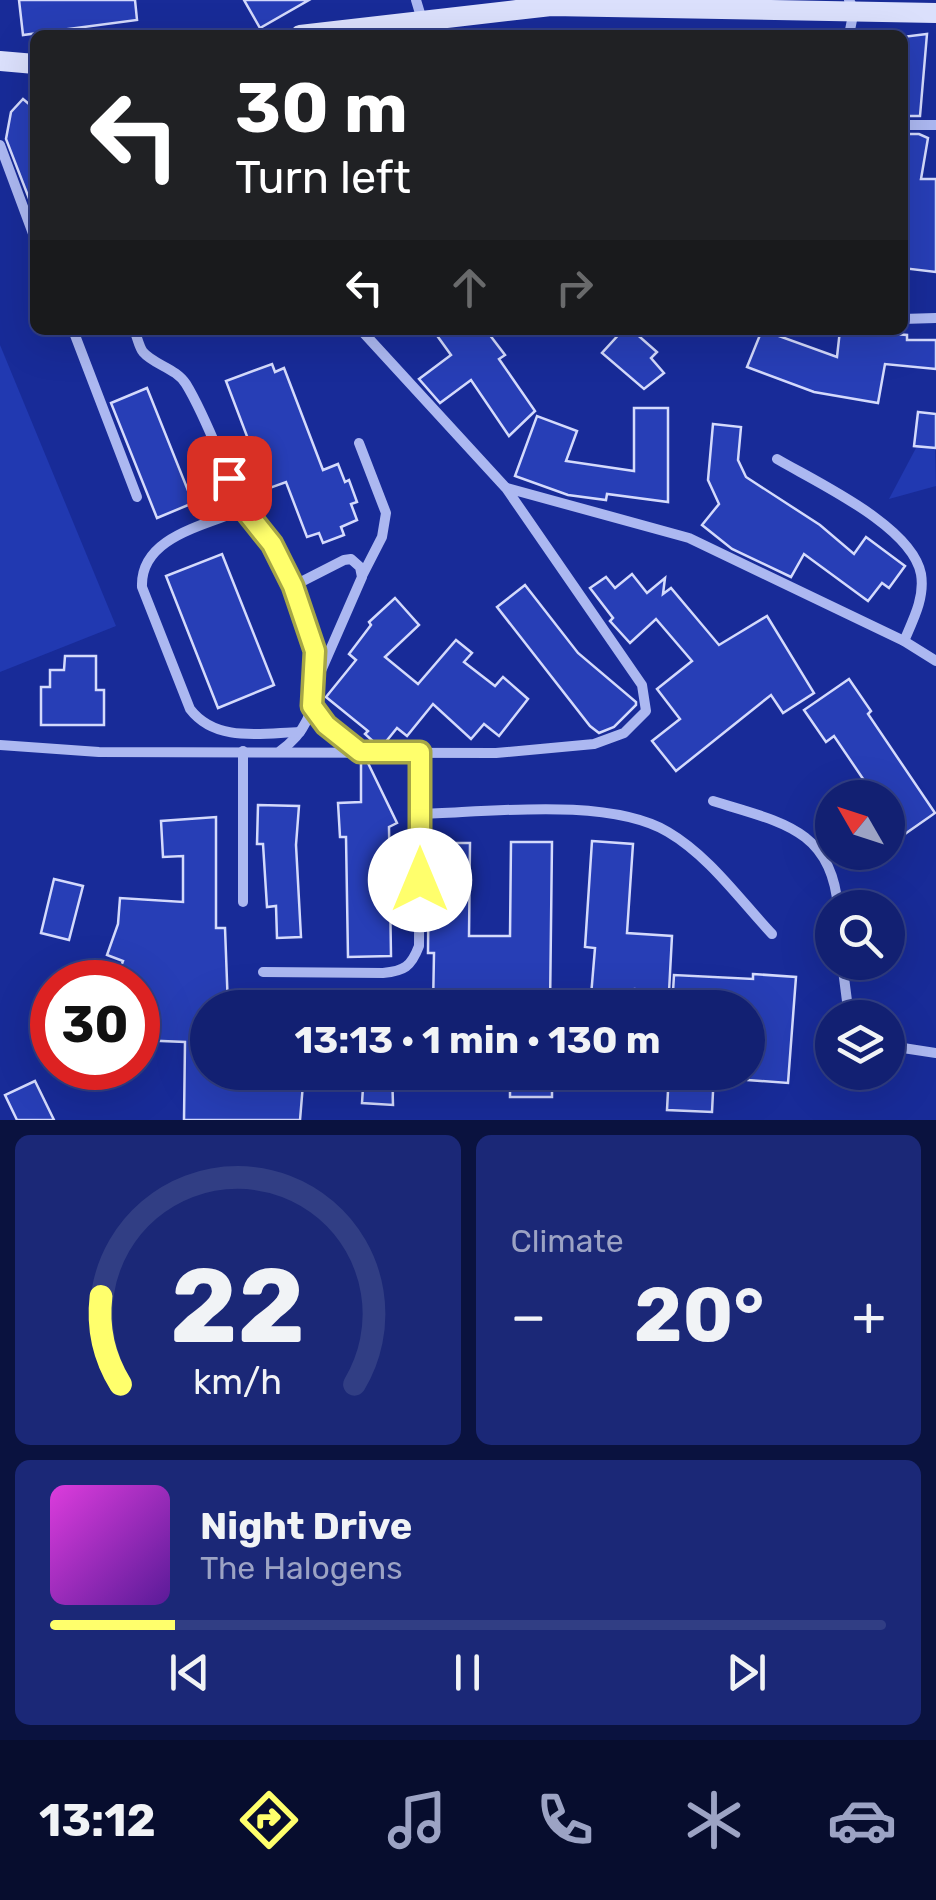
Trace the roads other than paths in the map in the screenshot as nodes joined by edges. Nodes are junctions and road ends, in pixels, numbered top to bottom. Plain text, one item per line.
1 (416, 0) edge
2 (852, 5) edge
3 (936, 13) edge
4 (423, 21) junction
5 (344, 30) edge
6 (850, 30) edge
7 (0, 61) edge
8 (30, 64) edge
9 (908, 124) edge
10 (936, 125) edge
11 (0, 145) edge
12 (30, 224) edge
13 (936, 318) edge
14 (908, 319) edge
15 (76, 335) edge
16 (136, 335) edge
17 (367, 335) edge
18 (360, 443) dead end
19 (776, 458) dead end
20 (506, 488) junction
21 (137, 497) dead end
22 (244, 509) junction
23 (362, 577) junction
24 (293, 586) junction
25 (904, 641) junction
26 (936, 661) edge
27 (315, 684) junction
28 (312, 706) junction
29 (300, 732) junction
30 (0, 745) edge
31 (243, 751) junction
32 (279, 751) junction
33 (360, 752) junction
34 (420, 752) junction
35 (714, 801) dead end
36 (420, 814) junction
37 (837, 890) edge
38 (243, 902) dead end
39 (772, 934) dead end
40 (263, 972) dead end
41 (905, 1048) edge
42 (936, 1053) edge

1 - 4 street
2 - 3 street
2 - 4 street
2 - 6 street
4 - 5 street
7 - 8 street
9 - 10 street
11 - 12 street
13 - 14 street
15 - 21 street
16 - 22 street
17 - 20 street
18 - 23 street
19 - 25 street
20 - 25 street
20 - 34 street
22 - 24 street
22 - 29 street
23 - 24 street
23 - 27 street
24 - 27 street
25 - 26 street
27 - 28 street
28 - 29 street
28 - 33 street
29 - 32 street
30 - 31 street
31 - 32 street
31 - 38 street
32 - 33 street
33 - 34 street
34 - 36 street
35 - 37 street
36 - 39 street
36 - 40 street
41 - 42 street

